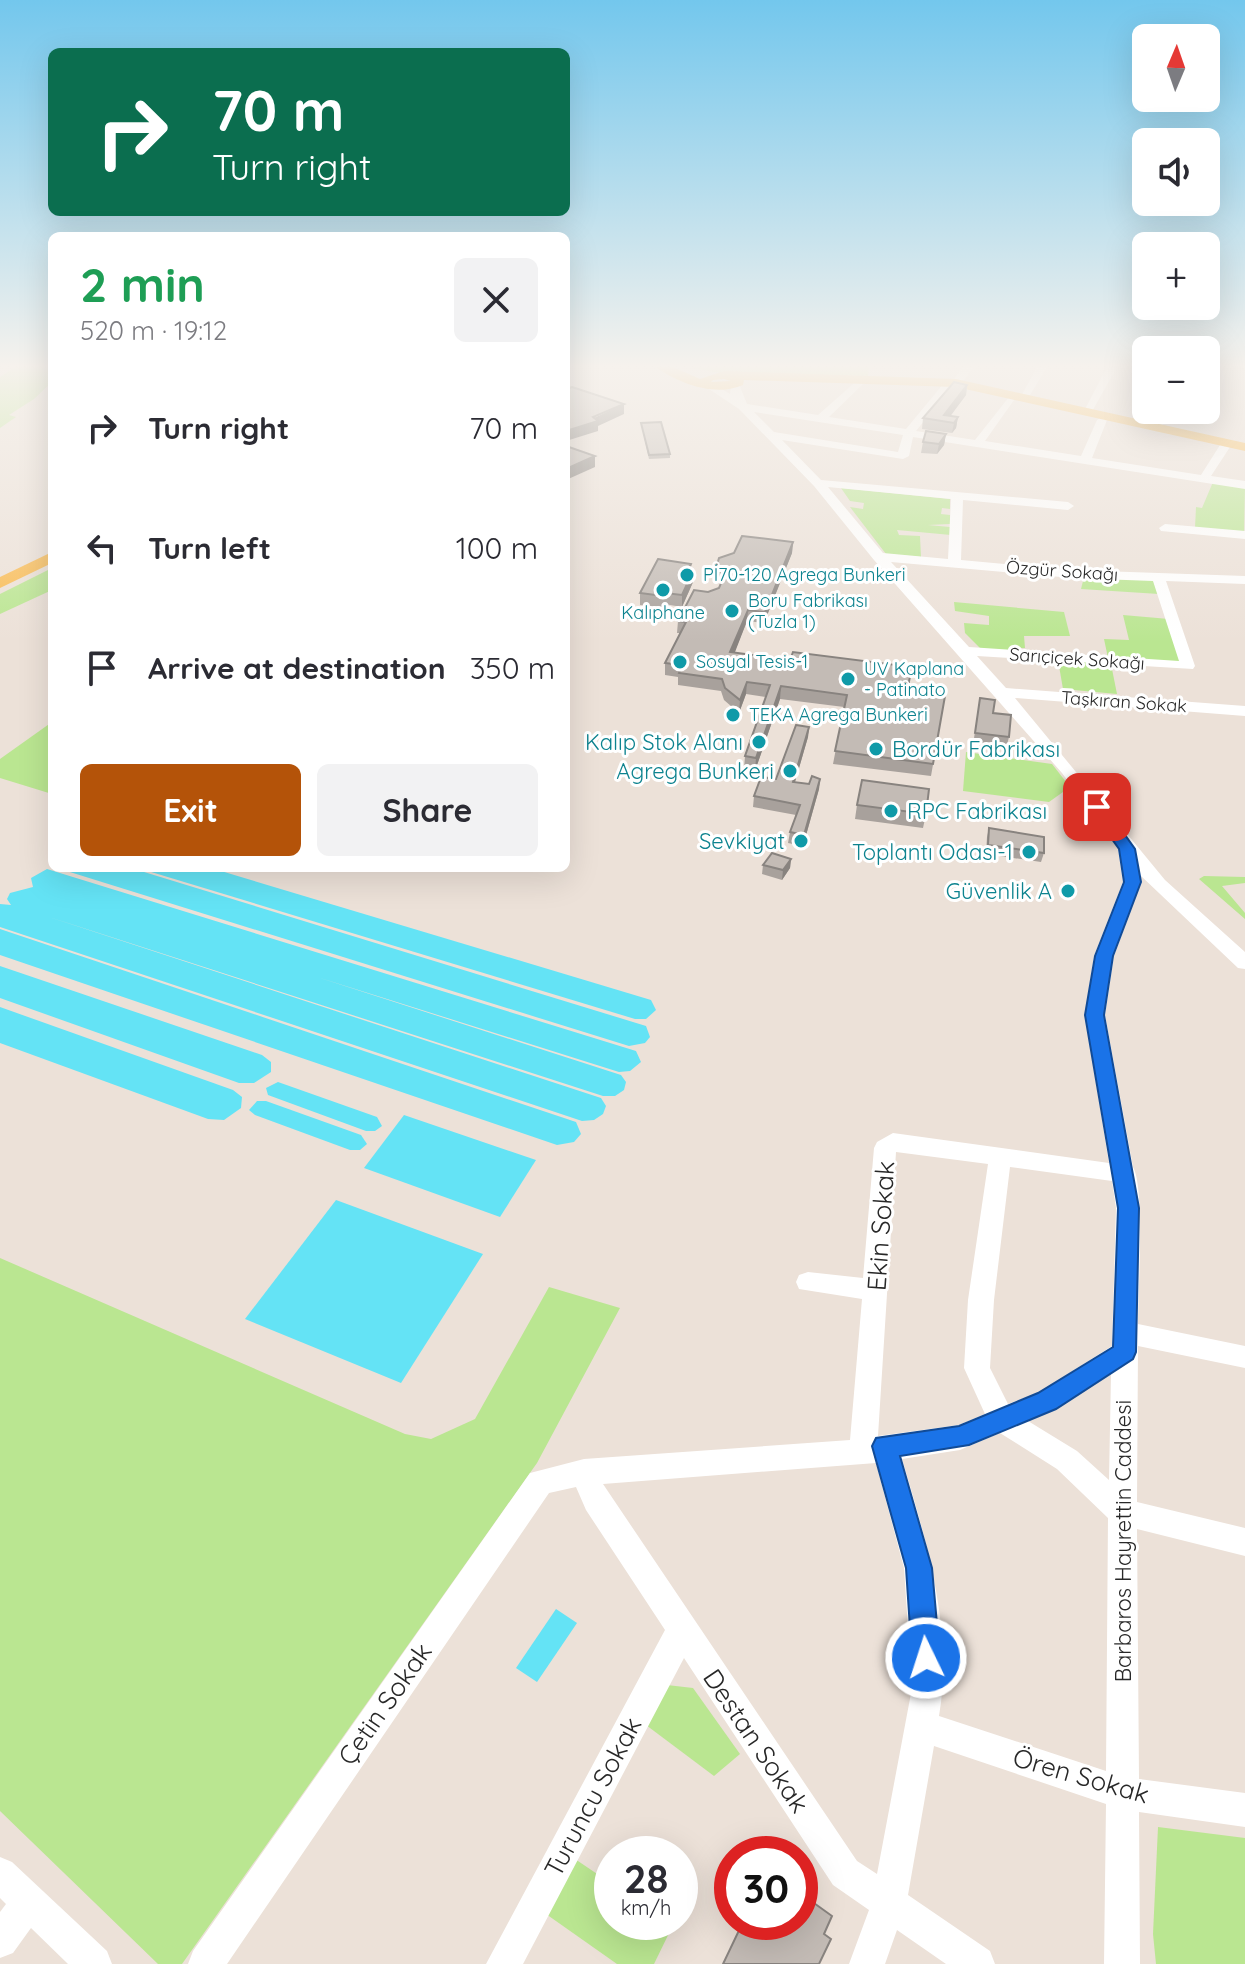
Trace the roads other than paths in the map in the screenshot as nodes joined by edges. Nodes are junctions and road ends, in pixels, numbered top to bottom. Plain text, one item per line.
1 (794, 459) edge
2 (1090, 459) edge
3 (1217, 459) edge
4 (1205, 477) junction
5 (818, 483) junction
6 (1245, 485) edge
7 (957, 496) junction
8 (1068, 506) dead end
9 (1165, 528) dead end
10 (1245, 535) edge
11 (879, 557) junction
12 (48, 559) edge
13 (954, 563) junction
14 (48, 566) edge
15 (1158, 577) junction
16 (1245, 580) edge
17 (0, 583) edge
18 (0, 590) edge
19 (966, 651) junction
20 (1002, 692) junction
21 (1245, 711) edge
22 (1127, 849) junction
23 (1245, 963) edge
24 (1000, 1156) junction
25 (1125, 1174) junction
26 (808, 1282) dead end
27 (877, 1290) junction
28 (1125, 1342) junction
29 (1245, 1357) edge
30 (1002, 1420) junction
31 (874, 1449) junction
32 (584, 1472) junction
33 (1123, 1512) junction
34 (1245, 1542) edge
35 (682, 1630) junction
36 (921, 1726) junction
37 (1122, 1793) junction
38 (1245, 1810) edge
39 (0, 1874) edge
40 (29, 1903) junction
41 (889, 1904) junction
42 (0, 1940) edge
43 (94, 1964) edge
44 (206, 1964) edge
45 (504, 1964) edge
46 (867, 1964) edge
47 (977, 1964) edge
48 (1122, 1964) edge

1 - 5 street
2 - 4 street
3 - 4 street
4 - 6 street
5 - 7 street
5 - 11 street
7 - 8 street
7 - 13 street
9 - 10 street
11 - 13 street, Özgür Sokağı
11 - 19 street
12 - 17 main road
13 - 15 street, Özgür Sokağı
14 - 18 main road
15 - 16 street, Özgür Sokağı
15 - 19 street, Sarıçiçek Sokağı
19 - 20 street
20 - 21 street, Taşkıran Sokak
20 - 22 street
22 - 23 street
22 - 25 street, Barbaros Hayrettin Caddesi
24 - 25 street, Ekin Sokak
24 - 27 street, Ekin Sokak
24 - 30 street
25 - 28 street, Barbaros Hayrettin Caddesi
26 - 27 street
27 - 31 street, Ekin Sokak
28 - 29 street
28 - 30 street, Çetin Sokak
28 - 33 street, Barbaros Hayrettin Caddesi
30 - 31 street, Çetin Sokak
30 - 33 street
31 - 32 street, Çetin Sokak
31 - 36 street
32 - 35 street, Destan Sokak
32 - 44 street, Çetin Sokak
33 - 34 street
33 - 37 street, Barbaros Hayrettin Caddesi
35 - 41 street, Destan Sokak
35 - 45 street, Turuncu Sokak
36 - 37 street, Ören Sokak
36 - 41 street
37 - 38 street, Ören Sokak
37 - 48 street, Barbaros Hayrettin Caddesi
39 - 40 street
40 - 42 street
40 - 43 street
41 - 46 street
41 - 47 street, Destan Sokak

